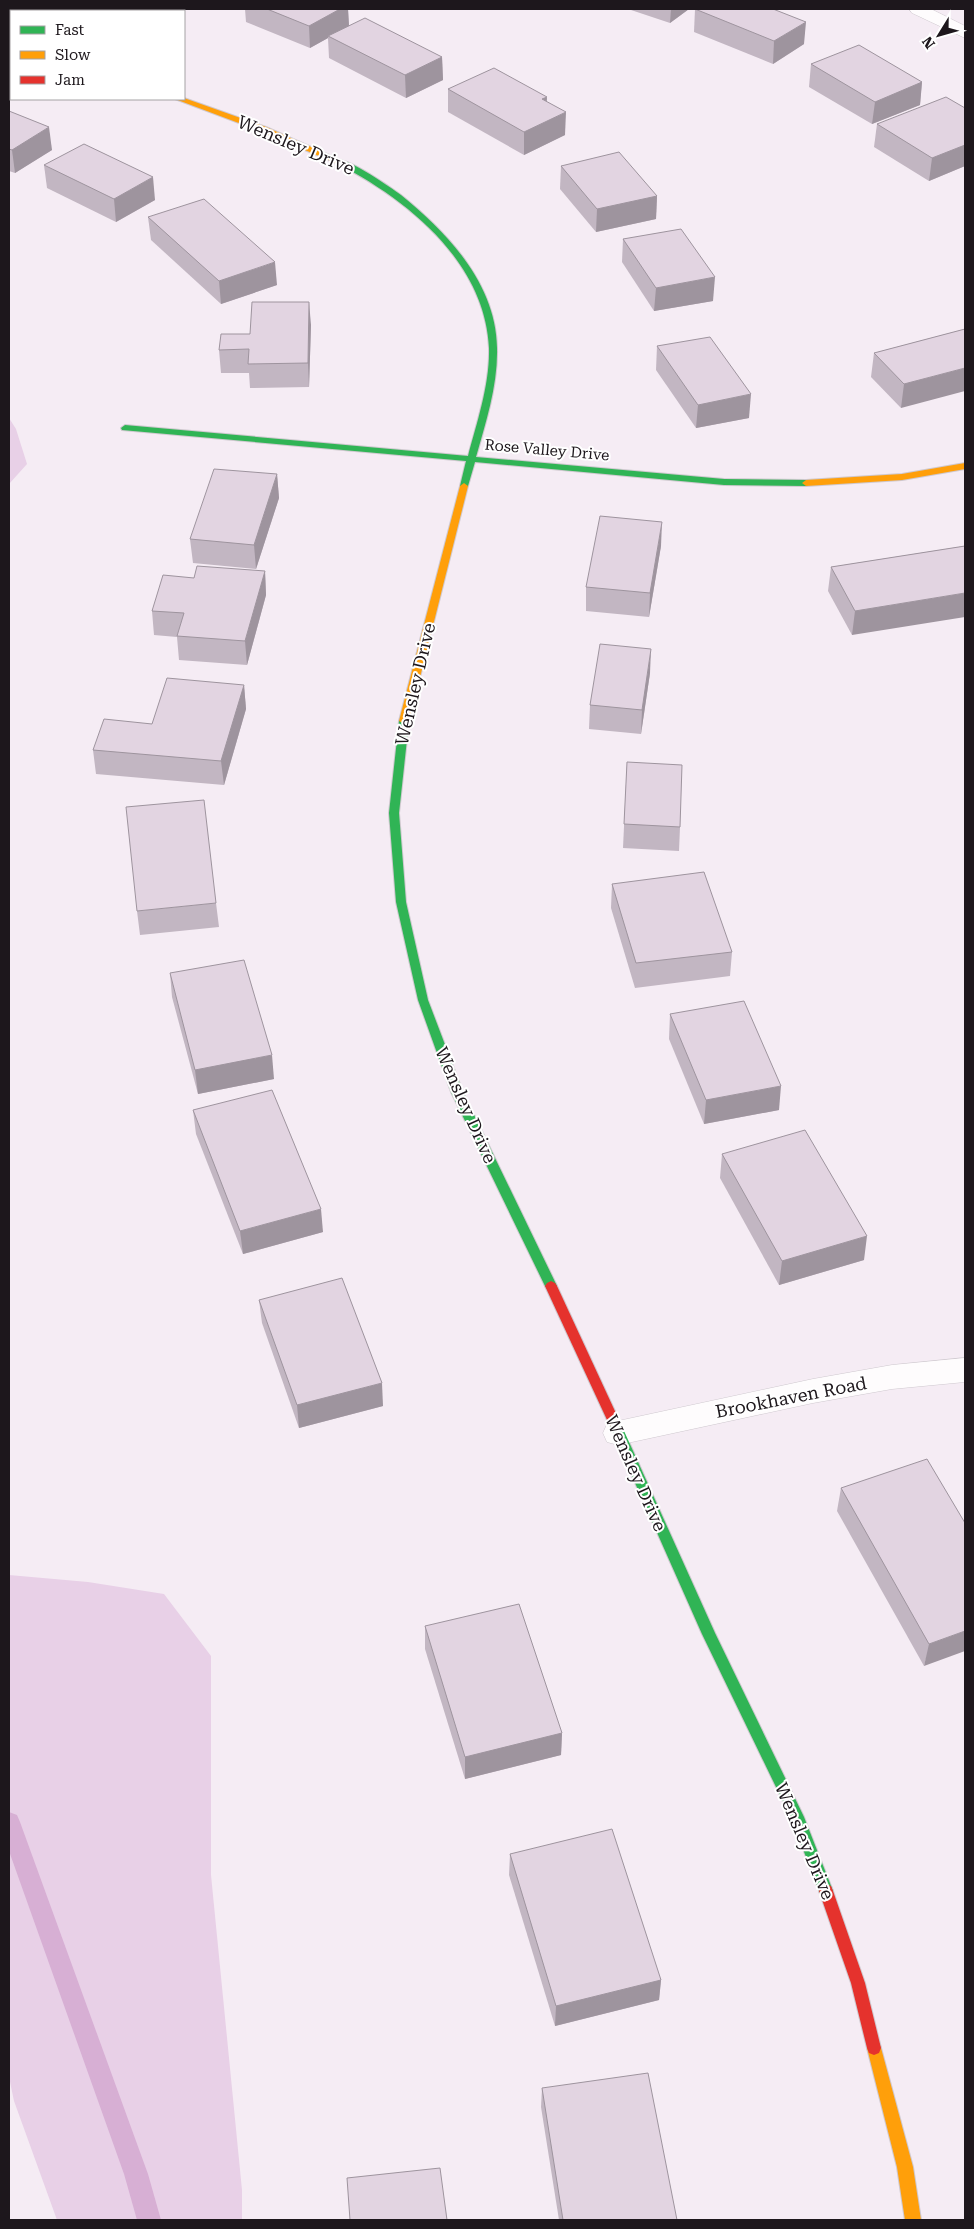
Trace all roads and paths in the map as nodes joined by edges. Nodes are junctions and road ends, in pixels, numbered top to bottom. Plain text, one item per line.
1 (918, 9) edge
2 (965, 33) edge
3 (182, 100) edge
4 (125, 428) dead end
5 (470, 458) junction
6 (965, 466) edge
7 (965, 1370) edge
8 (618, 1433) junction
9 (914, 2220) edge

1 - 2 street
3 - 5 street, Wensley Drive
4 - 5 street, Rose Valley Drive
5 - 6 street, Rose Valley Drive
5 - 8 street, Wensley Drive
7 - 8 street, Brookhaven Road
8 - 9 street, Wensley Drive

